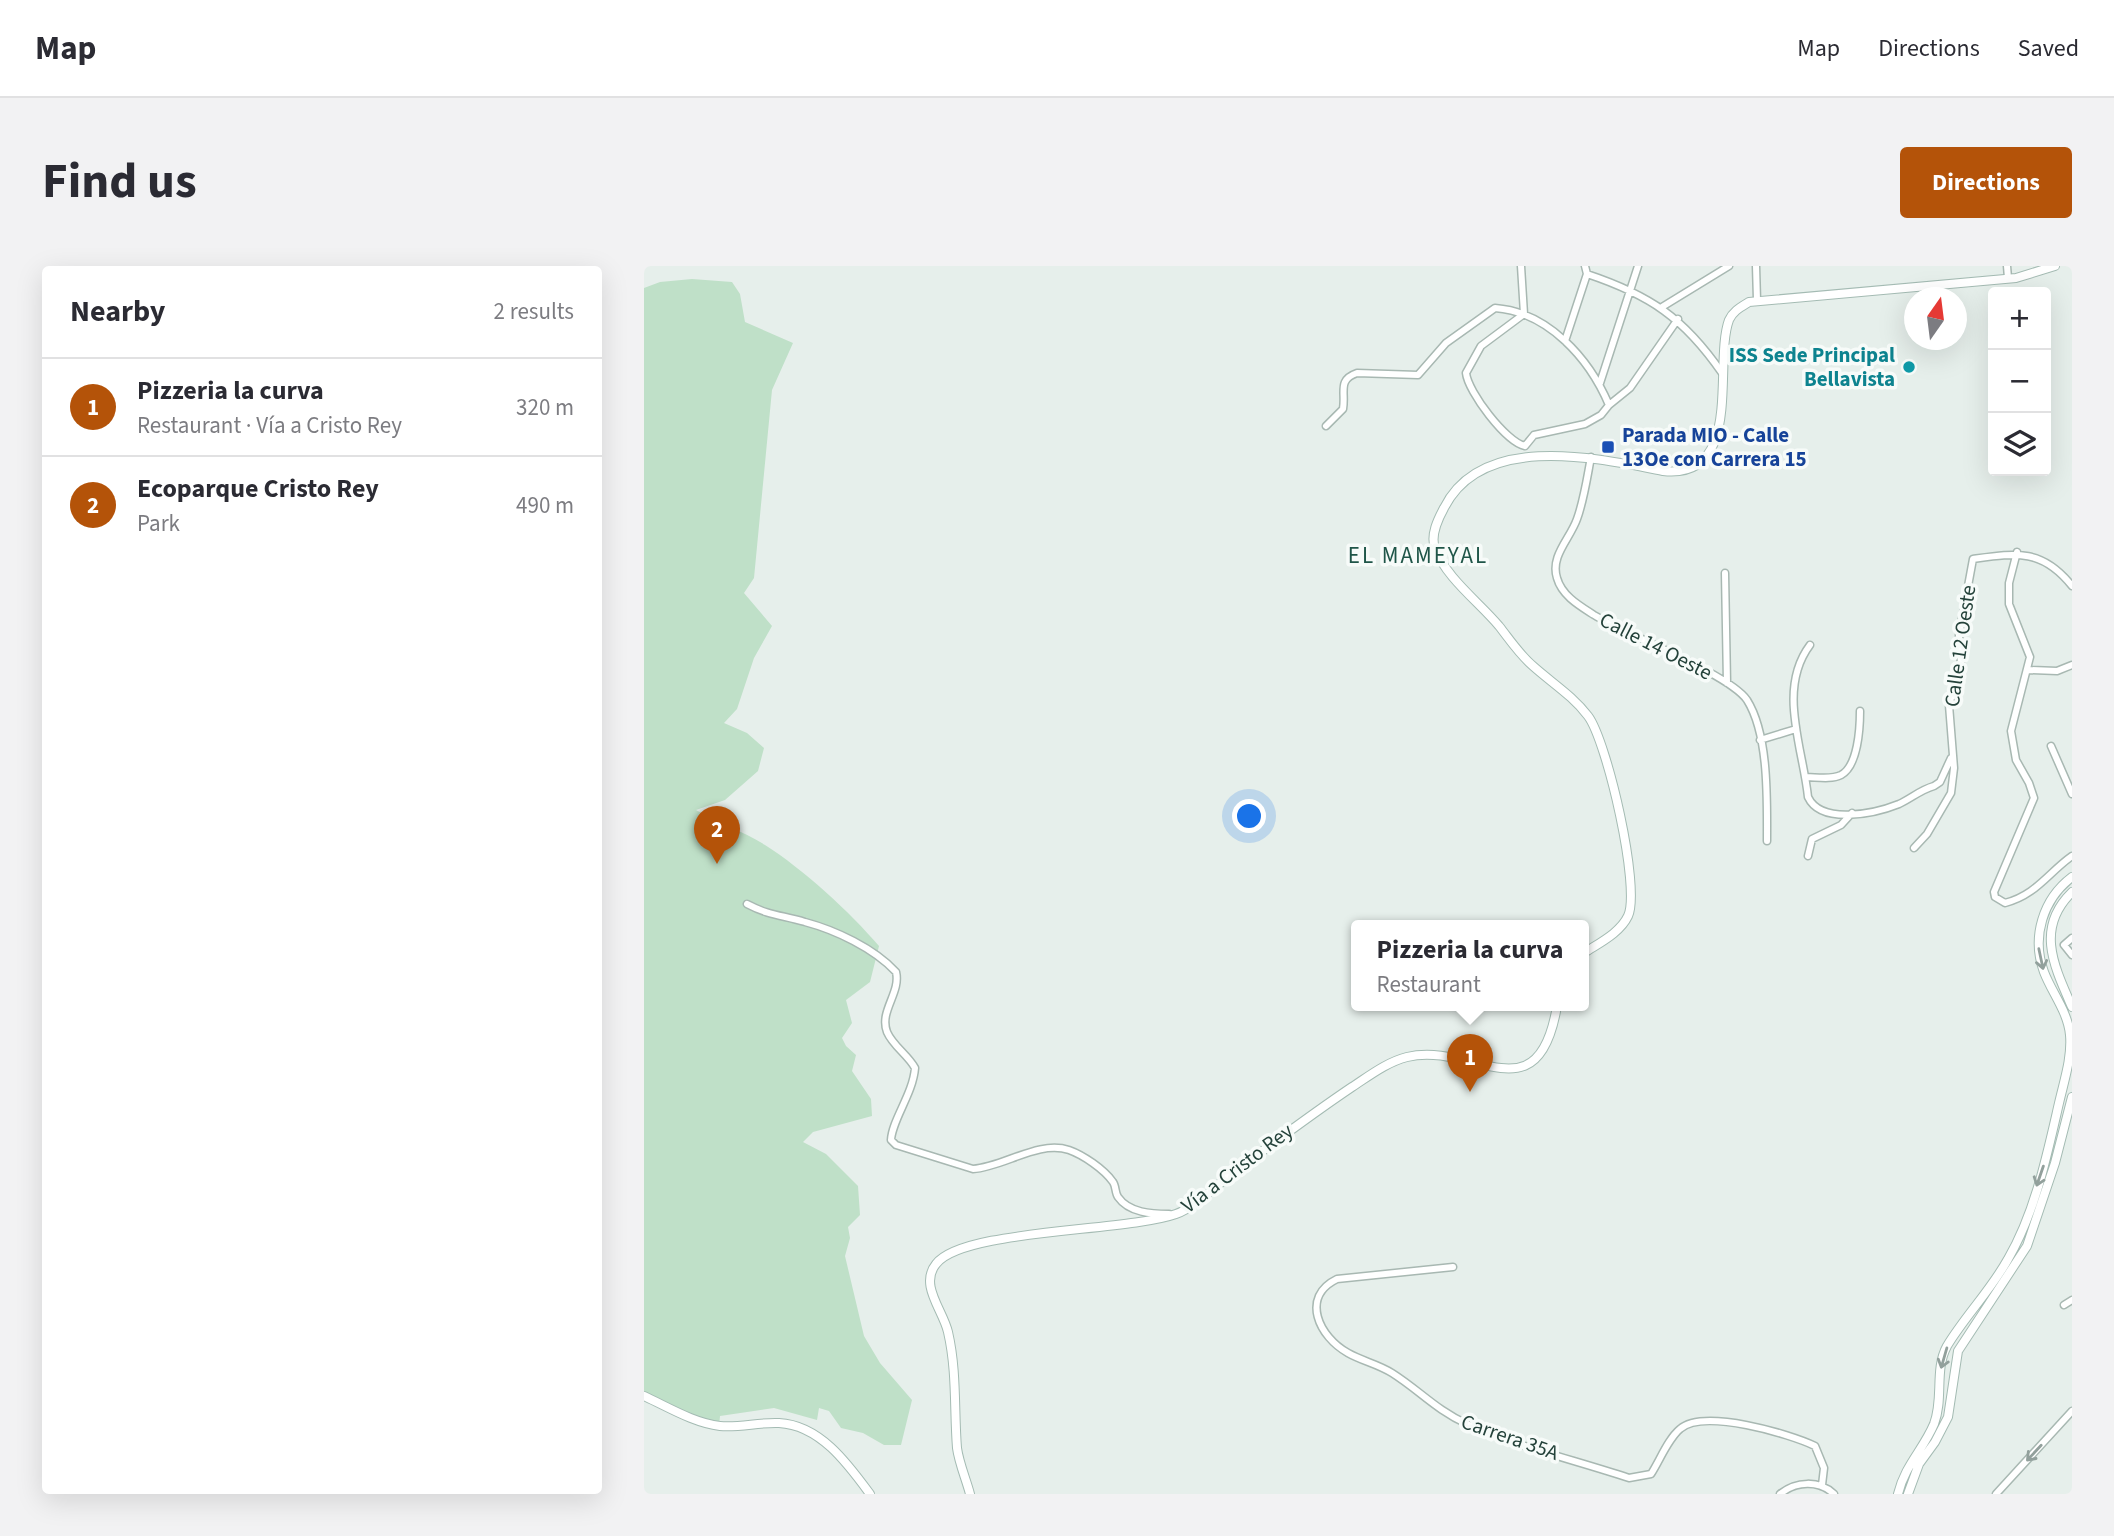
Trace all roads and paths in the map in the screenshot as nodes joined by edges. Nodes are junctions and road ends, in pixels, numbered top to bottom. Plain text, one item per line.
1 (1521, 266) edge
2 (1638, 266) edge
3 (1729, 266) edge
4 (1756, 266) edge
5 (2007, 266) edge
6 (2055, 266) edge
7 (1586, 270) edge
8 (2008, 278) junction
9 (1629, 288) junction
10 (1757, 300) junction
11 (1662, 307) junction
12 (1524, 314) junction
13 (1678, 319) junction
14 (1565, 341) junction
15 (1723, 374) junction
16 (1600, 383) junction
17 (1609, 405) junction
18 (1326, 426) dead end
19 (1525, 446) junction
20 (1591, 457) junction
21 (1530, 458) junction
22 (2017, 552) junction
23 (1725, 573) dead end
24 (2072, 586) edge
25 (1810, 645) dead end
26 (2072, 665) edge
27 (2029, 670) junction
28 (1727, 683) junction
29 (1860, 711) dead end
30 (1796, 729) junction
31 (1760, 740) junction
32 (2051, 746) dead end
33 (1952, 757) junction
34 (1806, 777) junction
35 (2072, 794) edge
36 (1852, 813) junction
37 (1767, 841) dead end
38 (1914, 848) dead end
39 (1808, 856) dead end
40 (2071, 858) edge
41 (2072, 877) edge
42 (2072, 892) edge
43 (747, 904) dead end
44 (2072, 938) edge
45 (1589, 949) edge
46 (2072, 955) edge
47 (2072, 1007) edge
48 (1556, 1011) edge
49 (2072, 1097) edge
50 (1176, 1214) junction
51 (1452, 1267) dead end
52 (2072, 1300) edge
53 (2064, 1305) dead end
54 (644, 1396) edge
55 (2071, 1415) edge
56 (1822, 1485) junction
57 (870, 1494) edge
58 (970, 1494) edge
59 (1780, 1494) edge
60 (1834, 1494) edge
61 (1898, 1494) edge
62 (1909, 1494) edge
63 (1996, 1494) edge

1 - 12 street
2 - 9 street
3 - 11 street
4 - 10 street
5 - 8 street
6 - 8 street
7 - 9 street
7 - 14 street
8 - 10 street
9 - 11 street
9 - 16 street
10 - 15 street
11 - 13 street
12 - 14 street
12 - 18 street
12 - 19 street
13 - 15 street
13 - 17 street
14 - 16 street
15 - 20 street
16 - 17 street
17 - 19 street
19 - 21 street
20 - 21 street
20 - 28 street, Calle 14 Oeste
21 - 45 street
22 - 24 street
22 - 27 street
22 - 33 street, Calle 12 Oeste
23 - 28 street
25 - 30 street
26 - 27 street
27 - 40 street
28 - 31 street, Calle 14 Oeste
29 - 34 street
30 - 31 street
30 - 34 street
31 - 37 street, Calle 14 Oeste
32 - 35 street
33 - 36 street
33 - 38 street, Calle 12 Oeste
34 - 36 street
36 - 39 street
41 -> 61 street
42 - 47 street
43 - 50 street
44 - 46 street
48 - 50 street, Vía a Cristo Rey
49 - 62 street
50 - 58 street, Vía a Cristo Rey
51 - 56 street, Carrera 35A
52 - 53 street
54 - 57 street
55 -> 63 street
56 - 59 street
56 - 60 street

